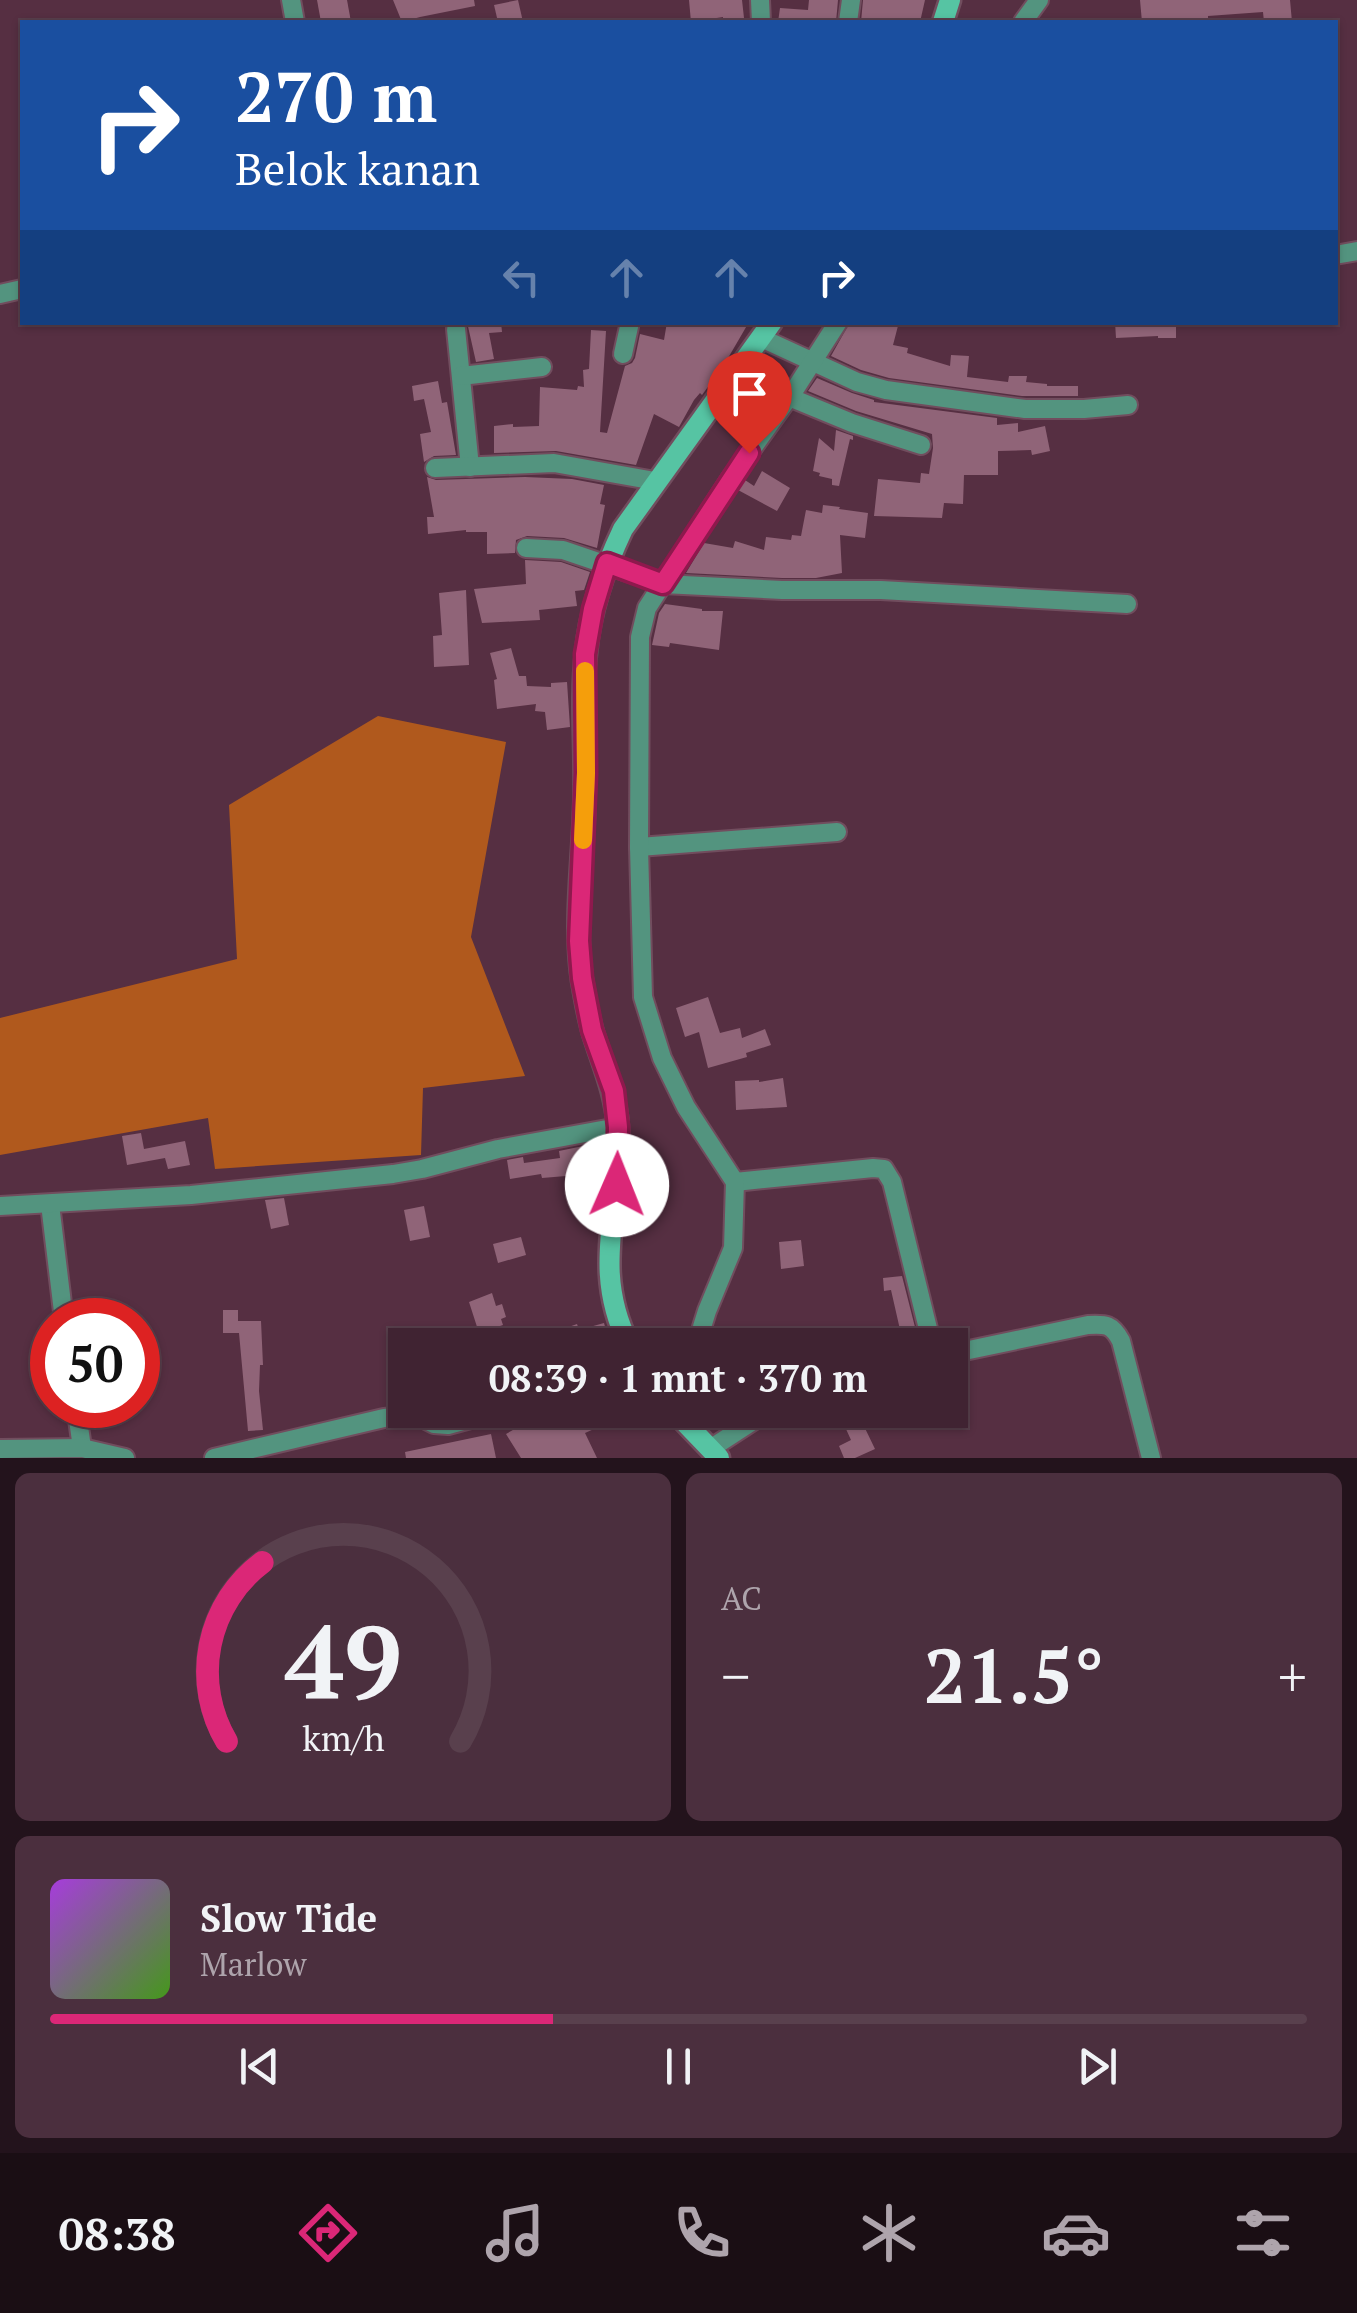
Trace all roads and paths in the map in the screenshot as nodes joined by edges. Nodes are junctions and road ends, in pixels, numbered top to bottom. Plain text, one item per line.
1 (629, 325) edge
2 (836, 325) edge
3 (456, 329) dead end
4 (766, 330) edge
5 (623, 354) dead end
6 (812, 362) junction
7 (542, 368) dead end
8 (461, 376) junction
9 (789, 397) junction
10 (1128, 405) dead end
11 (922, 445) dead end
12 (470, 467) junction
13 (435, 468) dead end
14 (655, 481) junction
15 (526, 548) dead end
16 (615, 566) junction
17 (659, 582) junction
18 (1127, 604) dead end
19 (837, 832) dead end
20 (639, 847) junction
21 (618, 1127) junction
22 (736, 1182) junction
23 (50, 1204) junction
24 (0, 1206) edge
25 (61, 1298) edge
26 (622, 1328) edge
27 (702, 1328) edge
28 (928, 1328) edge
29 (968, 1350) edge
30 (388, 1418) edge
31 (79, 1428) edge
32 (692, 1428) edge
33 (740, 1428) edge
34 (82, 1448) junction
35 (0, 1450) edge
36 (716, 1450) edge
37 (126, 1458) edge
38 (214, 1458) edge
39 (1151, 1458) edge

1 - 5 street
2 - 6 street
3 - 8 street
4 - 6 street
4 - 14 main road
6 - 9 street
6 - 10 street
7 - 8 street
8 - 12 street
9 - 11 street
9 - 17 street
12 - 13 street
12 - 14 street
14 - 16 main road
15 - 16 street
16 - 17 street
16 - 21 main road
17 - 18 street
17 - 20 street
19 - 20 street
20 - 22 street
21 - 23 street
21 - 26 main road
22 - 27 street
22 - 28 street
23 - 24 street
23 - 25 street
29 - 39 street
30 - 38 street
31 - 34 street
32 - 36 main road
33 - 36 street
34 - 35 street
34 - 37 street

